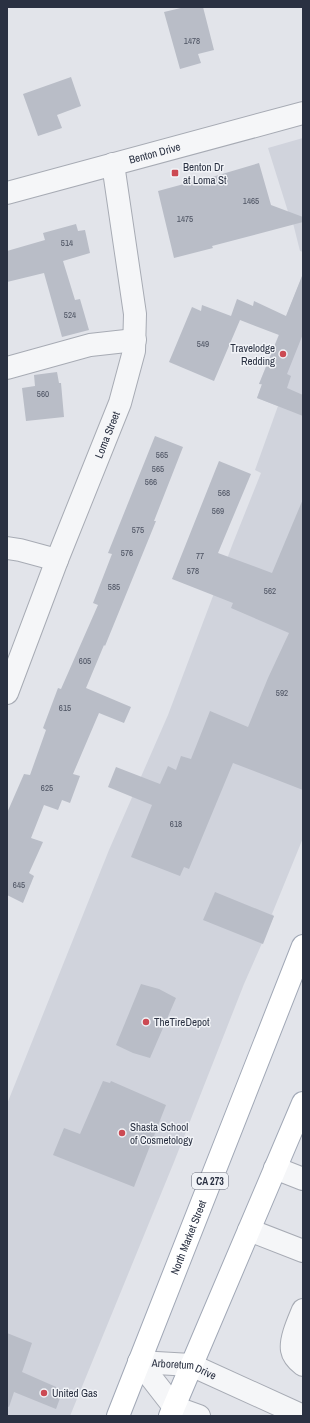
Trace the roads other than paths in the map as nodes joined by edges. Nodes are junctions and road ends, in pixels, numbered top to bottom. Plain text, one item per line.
1 (303, 113) edge
2 (113, 164) junction
3 (7, 193) edge
4 (135, 340) junction
5 (7, 368) edge
6 (7, 548) edge
7 (57, 560) junction
8 (7, 692) edge
9 (303, 946) edge
10 (303, 1103) edge
11 (275, 1168) junction
12 (303, 1179) edge
13 (249, 1230) junction
14 (303, 1251) edge
15 (303, 1310) edge
16 (139, 1362) junction
17 (192, 1365) junction
18 (303, 1365) edge
19 (172, 1411) edge
20 (118, 1416) edge
21 (199, 1416) edge
22 (303, 1416) edge

1 - 2 street, Benton Drive
2 - 3 street, Benton Drive
2 - 4 street, Loma Street
4 - 5 street
4 - 7 street, Loma Street
6 - 7 street
7 - 8 street, Loma Street
9 - 16 main road, North Market Street / CA 273
10 - 11 main road
11 - 12 street
11 - 13 main road
13 - 14 street
13 - 17 main road
15 - 18 street
16 - 17 street, Arboretum Drive
16 - 19 street, Arboretum Drive
16 - 20 main road, North Market Street / CA 273
17 - 19 main road
17 - 22 street, Arboretum Drive
19 - 21 street, Arboretum Drive

